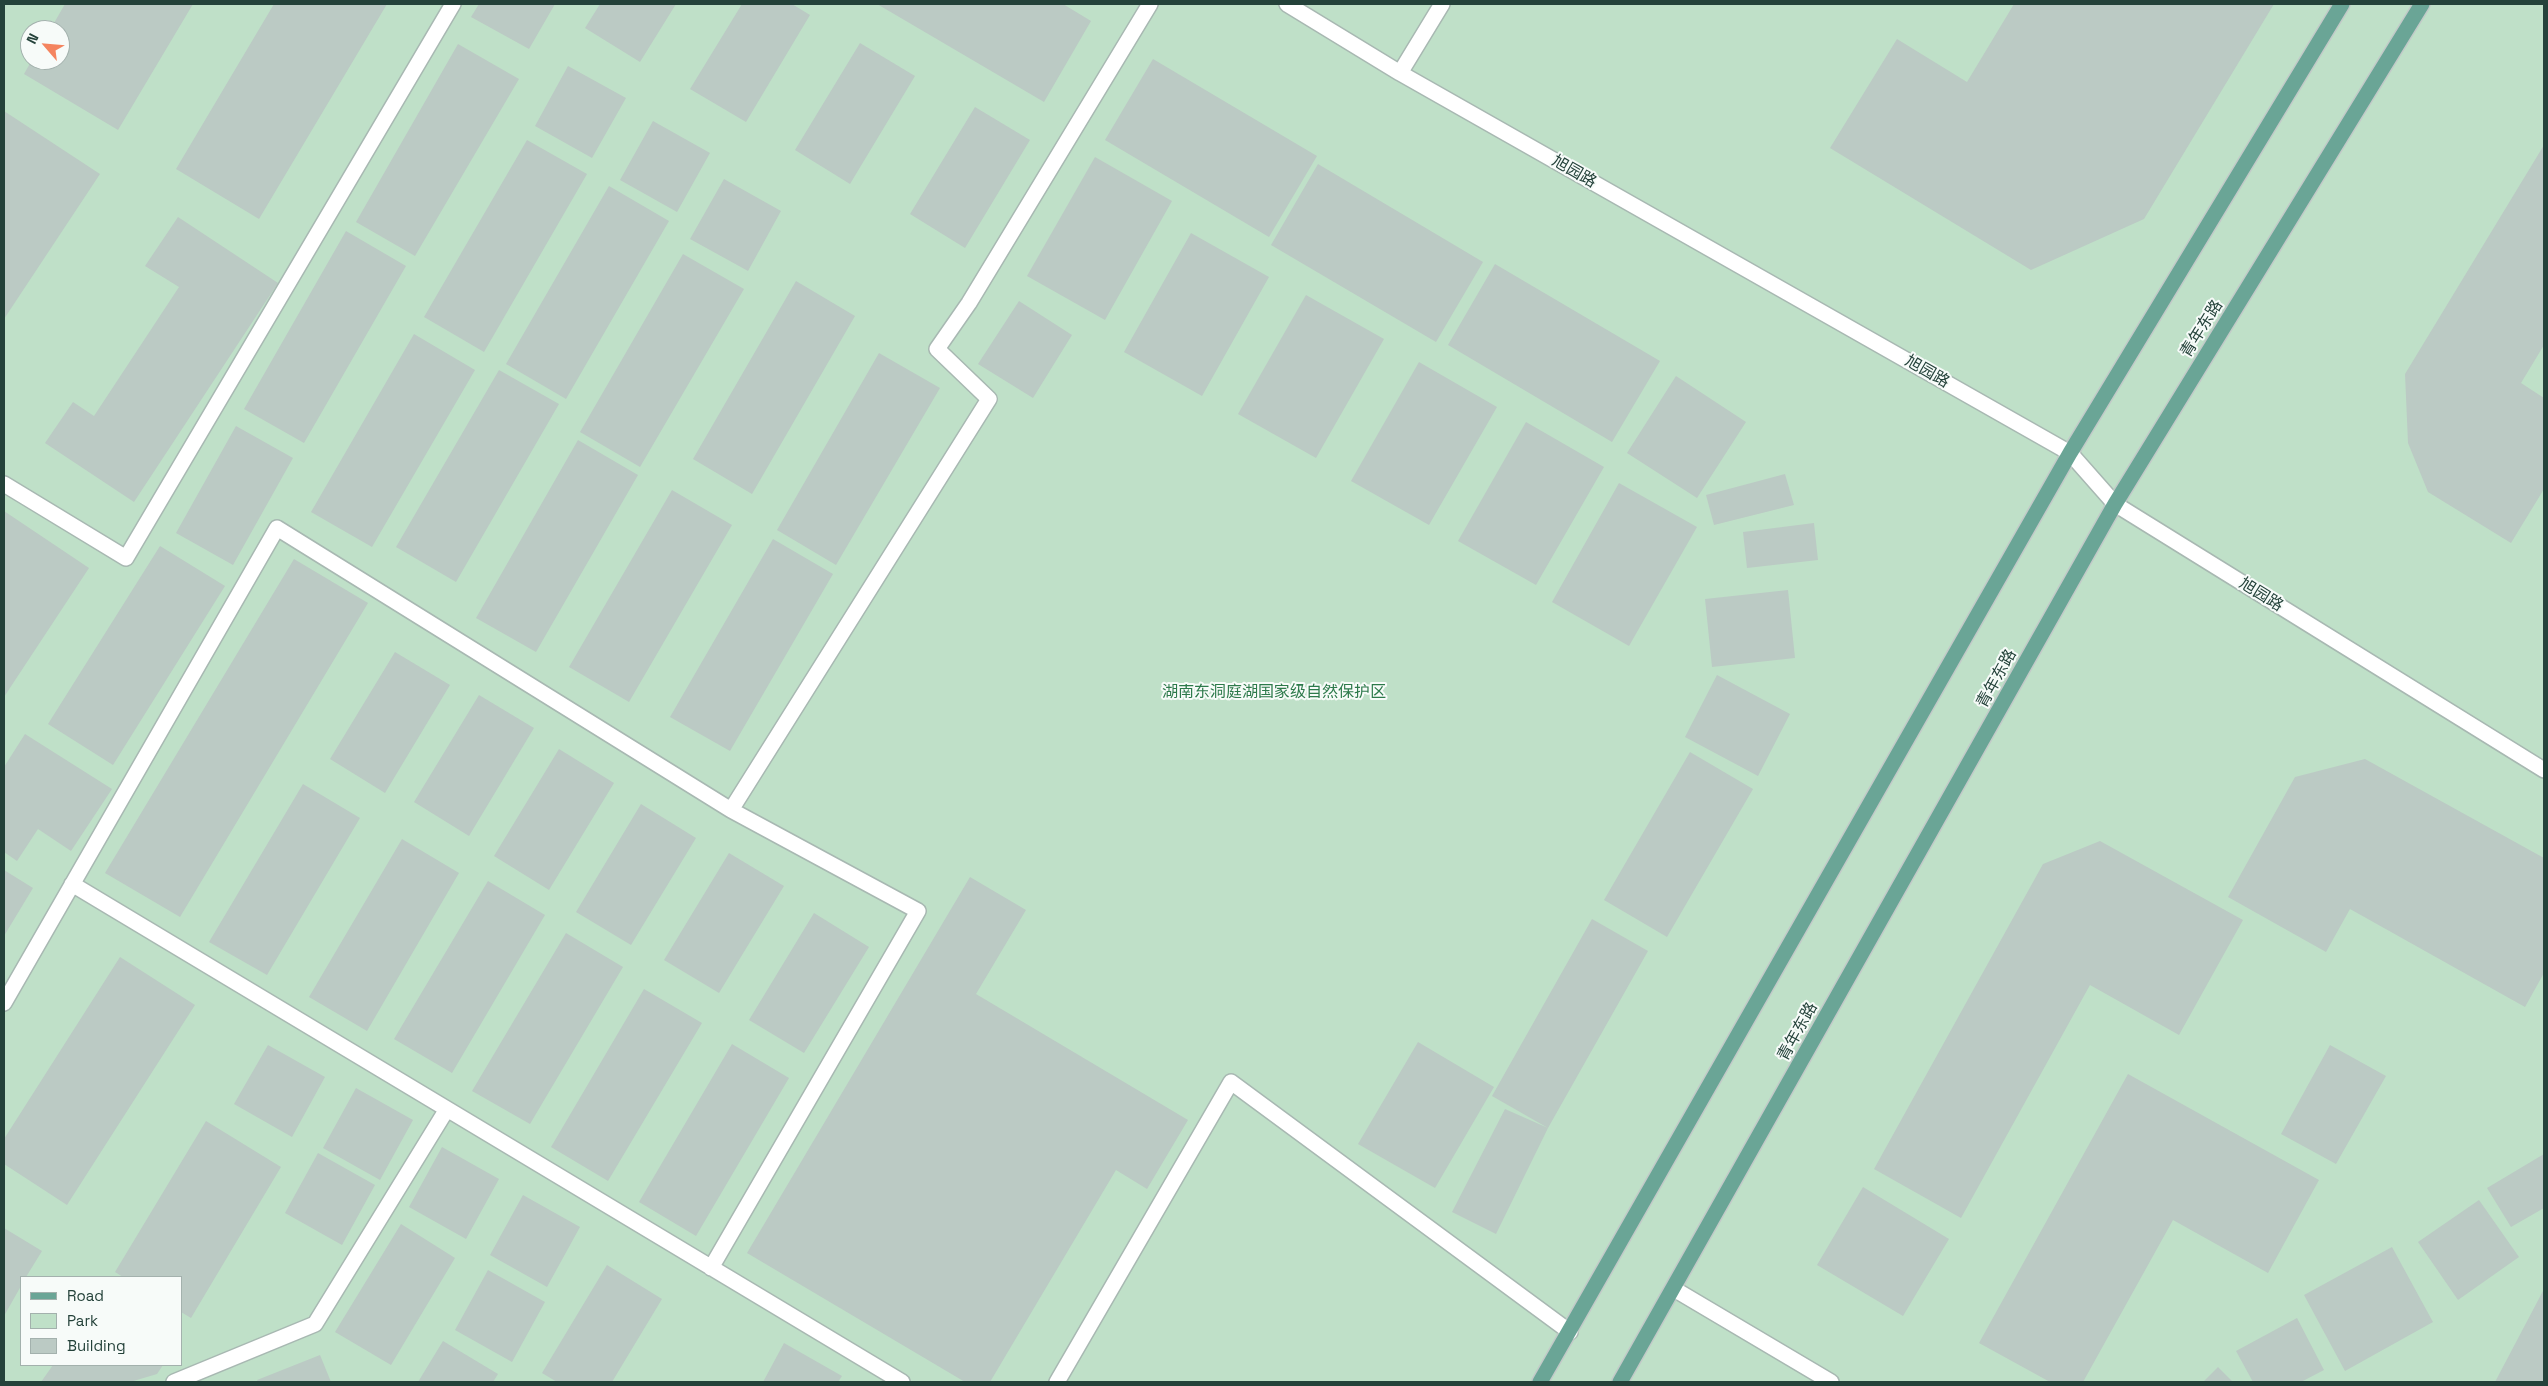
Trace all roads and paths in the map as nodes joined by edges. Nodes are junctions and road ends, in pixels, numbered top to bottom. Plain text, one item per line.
1 (453, 4) edge
2 (1150, 4) edge
3 (1287, 4) edge
4 (1442, 4) edge
5 (2342, 4) edge
6 (2422, 4) edge
7 (1400, 73) junction
8 (2070, 453) junction
9 (4, 484) edge
10 (2115, 504) junction
11 (2544, 770) edge
12 (731, 810) junction
13 (72, 884) junction
14 (4, 1003) edge
15 (447, 1109) junction
16 (710, 1268) junction
17 (1674, 1289) junction
18 (1570, 1332) junction
19 (174, 1382) edge
20 (902, 1382) edge
21 (1056, 1382) edge
22 (1540, 1382) edge
23 (1620, 1382) edge
24 (1831, 1382) edge

1 - 9 street
2 - 12 street
3 - 7 street, 旭园路
4 - 7 street
5 - 8 main road
6 - 10 main road, 青年东路
7 - 8 street, 旭园路
8 - 10 street, 旭园路
8 - 18 main road
10 - 11 street, 旭园路
10 - 17 main road, 青年东路
12 - 13 street
12 - 16 street
13 - 14 street
13 - 15 street
15 - 16 street
15 - 19 street
16 - 20 street
17 - 23 main road, 青年东路
17 - 24 street
18 - 21 street
18 - 22 main road

